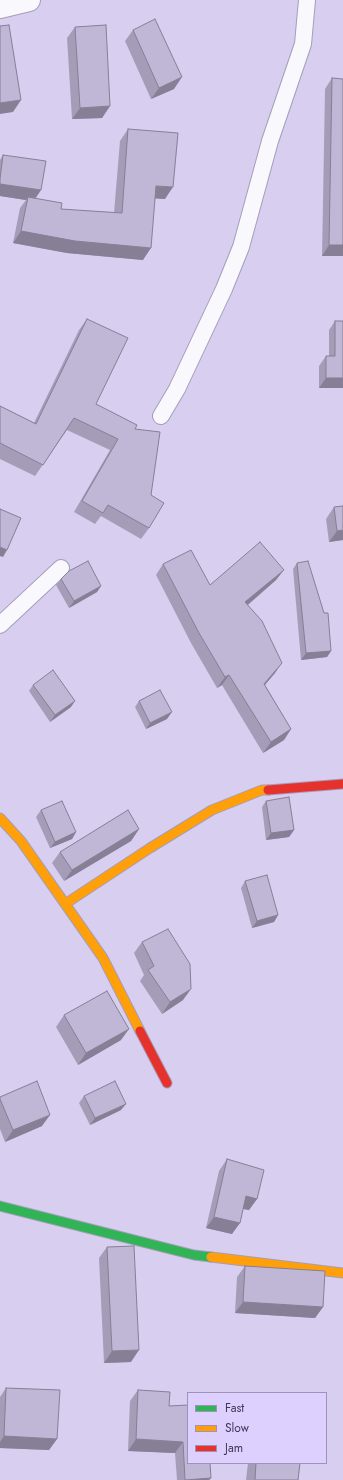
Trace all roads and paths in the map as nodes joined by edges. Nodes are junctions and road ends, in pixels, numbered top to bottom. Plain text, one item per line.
1 (29, 0) edge
2 (307, 0) edge
3 (0, 7) edge
4 (161, 416) dead end
5 (61, 568) dead end
6 (0, 625) edge
7 (343, 784) edge
8 (0, 818) edge
9 (66, 904) junction
10 (167, 1084) dead end
11 (0, 1206) edge
12 (343, 1272) edge

1 - 3 street
2 - 4 lane
5 - 6 lane
7 - 9 street
8 - 9 street
9 - 10 street
11 - 12 street

